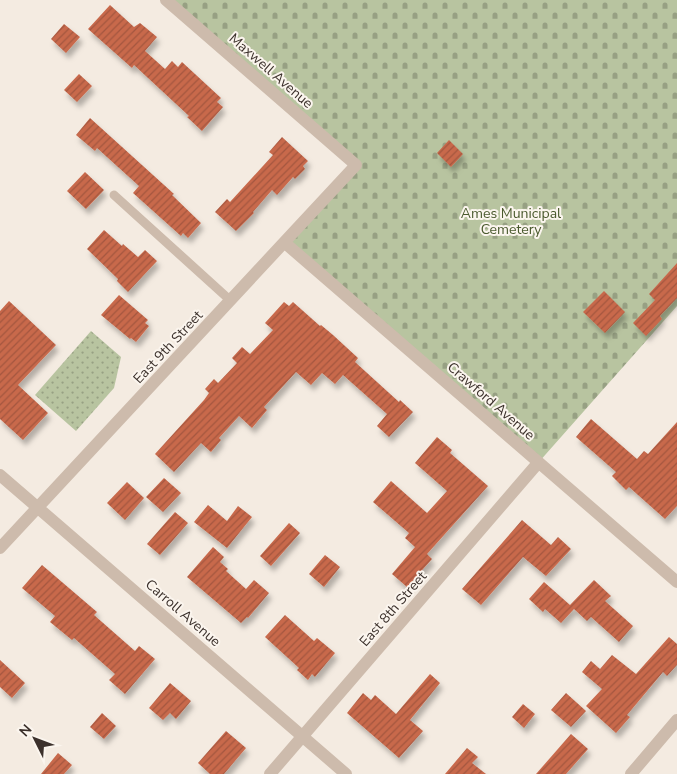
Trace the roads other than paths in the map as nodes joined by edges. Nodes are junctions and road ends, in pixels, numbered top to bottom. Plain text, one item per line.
1 (166, 0) edge
2 (356, 165) joint
3 (114, 195) dead end
4 (285, 243) junction
5 (231, 301) junction
6 (538, 462) junction
7 (0, 475) edge
8 (38, 508) junction
9 (0, 548) edge
10 (677, 582) edge
11 (677, 720) edge
12 (303, 736) junction
13 (270, 774) edge
14 (346, 774) edge
15 (630, 774) edge

1 - 2 street, Maxwell Avenue
2 - 4 street, East 9th Street
3 - 5 lane
4 - 5 street, East 9th Street
4 - 6 street, Crawford Avenue
5 - 8 street, East 9th Street
6 - 10 street, Crawford Avenue
6 - 12 street, East 8th Street
7 - 8 street, Carroll Avenue
8 - 9 street, East 9th Street
8 - 12 street, Carroll Avenue
11 - 15 street
12 - 13 street, East 8th Street
12 - 14 street, Carroll Avenue

